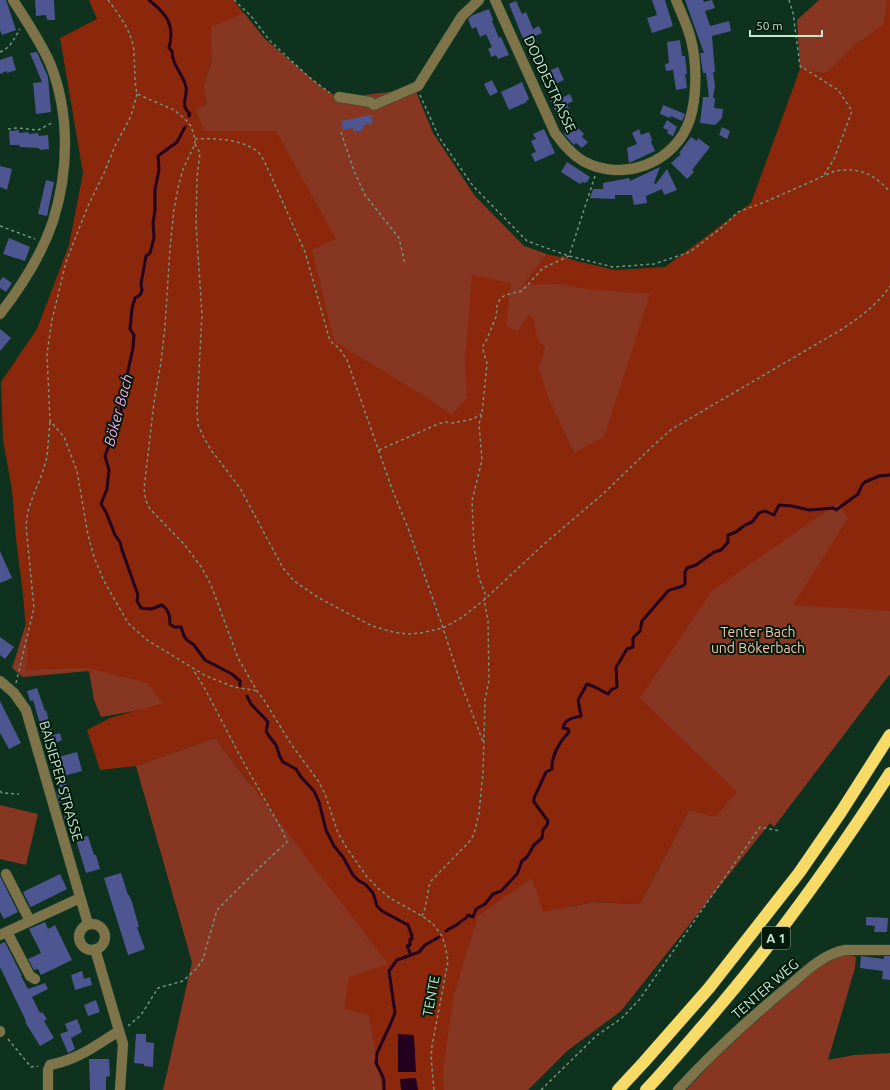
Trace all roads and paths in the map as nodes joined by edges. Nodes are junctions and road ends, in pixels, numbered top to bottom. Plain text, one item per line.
1 (13, 0) edge
2 (108, 0) edge
3 (234, 0) edge
4 (479, 0) edge
5 (495, 0) edge
6 (676, 0) edge
7 (789, 0) edge
8 (26, 22) junction
9 (0, 52) edge
10 (416, 88) junction
11 (137, 94) junction
12 (339, 97) joint
13 (64, 120) junction
14 (8, 129) dead end
15 (341, 132) dead end
16 (195, 139) junction
17 (195, 144) junction
18 (598, 167) junction
19 (824, 176) junction
20 (890, 192) edge
21 (0, 226) edge
22 (44, 243) junction
23 (569, 256) junction
24 (405, 264) dead end
25 (890, 286) edge
26 (0, 314) edge
27 (482, 414) junction
28 (50, 421) junction
29 (379, 450) junction
30 (484, 600) junction
31 (443, 628) junction
32 (193, 669) junction
33 (0, 681) edge
34 (257, 691) junction
35 (14, 693) junction
36 (890, 735) edge
37 (484, 743) junction
38 (890, 773) edge
39 (0, 791) edge
40 (19, 794) dead end
41 (780, 831) dead end
42 (6, 874) dead end
43 (80, 898) junction
44 (422, 916) junction
45 (30, 921) junction
46 (88, 924) junction
47 (4, 934) edge
48 (95, 950) junction
49 (890, 950) edge
50 (35, 980) dead end
51 (119, 1031) junction
52 (0, 1032) edge
53 (50, 1065) junction
54 (48, 1090) edge
55 (120, 1090) edge
56 (434, 1090) edge
57 (541, 1090) edge
58 (618, 1090) edge
59 (646, 1090) edge
60 (678, 1090) edge

1 - 8 street
2 - 11 path
3 - 12 path
4 - 10 street
5 - 18 street, DODDESTRASSE
6 - 18 street, DODDESTRASSE
7 - 19 path
8 - 9 path
8 - 13 street
10 - 12 street
10 - 23 path
11 - 16 path
11 - 28 path
13 - 14 path
13 - 22 street
15 - 24 path
16 - 17 path
16 - 29 path
17 - 31 path
17 - 34 path, TENTE
18 - 23 path
19 - 20 path
19 - 23 path
21 - 22 path
22 - 26 street
23 - 27 path
25 - 30 path
27 - 29 path
27 - 30 path
28 - 32 path
28 - 35 path
29 - 31 path
30 - 31 path
30 - 37 path
31 - 37 path
32 - 34 path
32 - 51 path
33 - 35 street, BAISIEPER STRASSE
34 - 44 path, TENTE
35 - 43 street, BAISIEPER STRASSE
36 - 58 highway, A 1
37 - 44 path
38 - 59 highway, A 1
39 - 40 path
41 - 57 path
42 - 45 street
43 - 45 street
43 - 46 street, BAISIEPER STRASSE
44 - 56 path, TENTE
45 - 47 street
46 - 48 street
46 - 48 street
47 - 50 street
48 - 51 street
49 - 60 street, TENTER WEG
51 - 53 street
51 - 55 street
52 - 53 path
53 - 54 street

